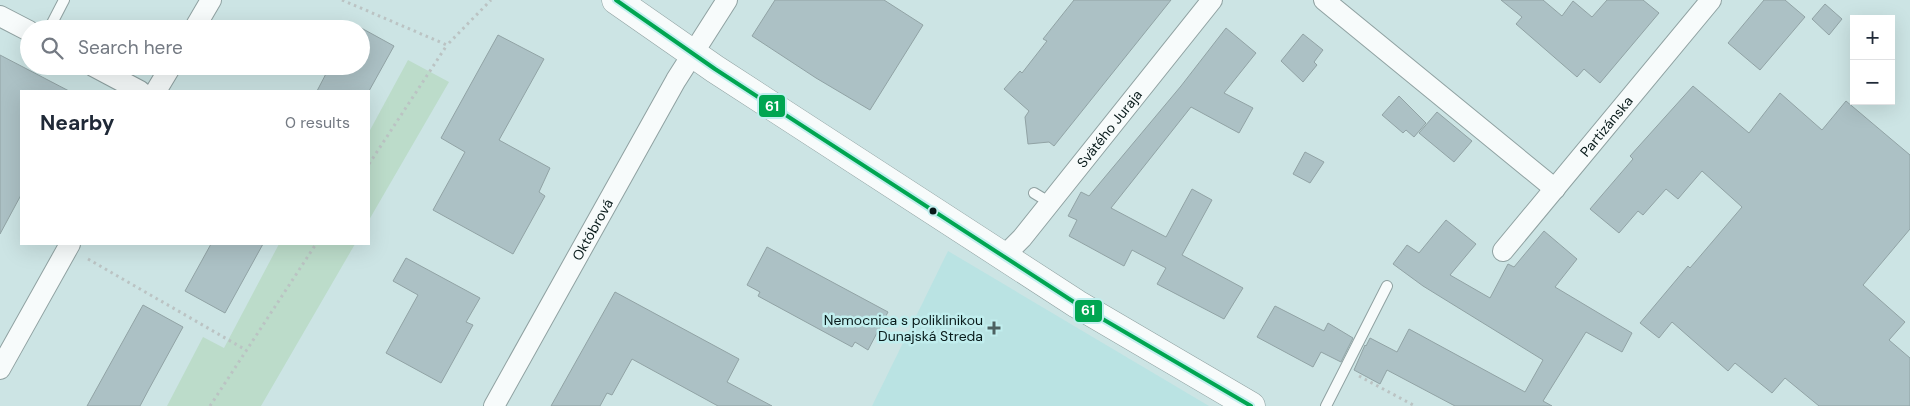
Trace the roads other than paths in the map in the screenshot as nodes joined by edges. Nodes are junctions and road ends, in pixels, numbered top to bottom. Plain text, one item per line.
1 (64, 0) edge
2 (211, 0) edge
3 (616, 0) edge
4 (728, 0) edge
5 (1212, 0) edge
6 (1324, 0) edge
7 (1711, 0) edge
8 (0, 16) edge
9 (54, 20) edge
10 (199, 20) edge
11 (20, 26) edge
12 (692, 53) junction
13 (111, 75) edge
14 (166, 75) edge
15 (138, 90) edge
16 (157, 90) edge
17 (1555, 188) junction
18 (69, 245) edge
19 (1503, 251) dead end
20 (1005, 255) junction
21 (1387, 286) dead end
22 (0, 369) edge
23 (494, 406) edge
24 (1251, 406) edge
25 (1326, 406) edge

1 - 9 lane
2 - 10 street
3 - 12 main road
4 - 12 street, Októbrová
5 - 20 street, Svätého Juraja
6 - 17 street
7 - 17 street, Partizánska
8 - 11 street
12 - 20 main road
12 - 23 street, Októbrová
13 - 15 street
14 - 16 street
17 - 19 street, Partizánska
18 - 22 street
20 - 24 main road
21 - 25 lane

